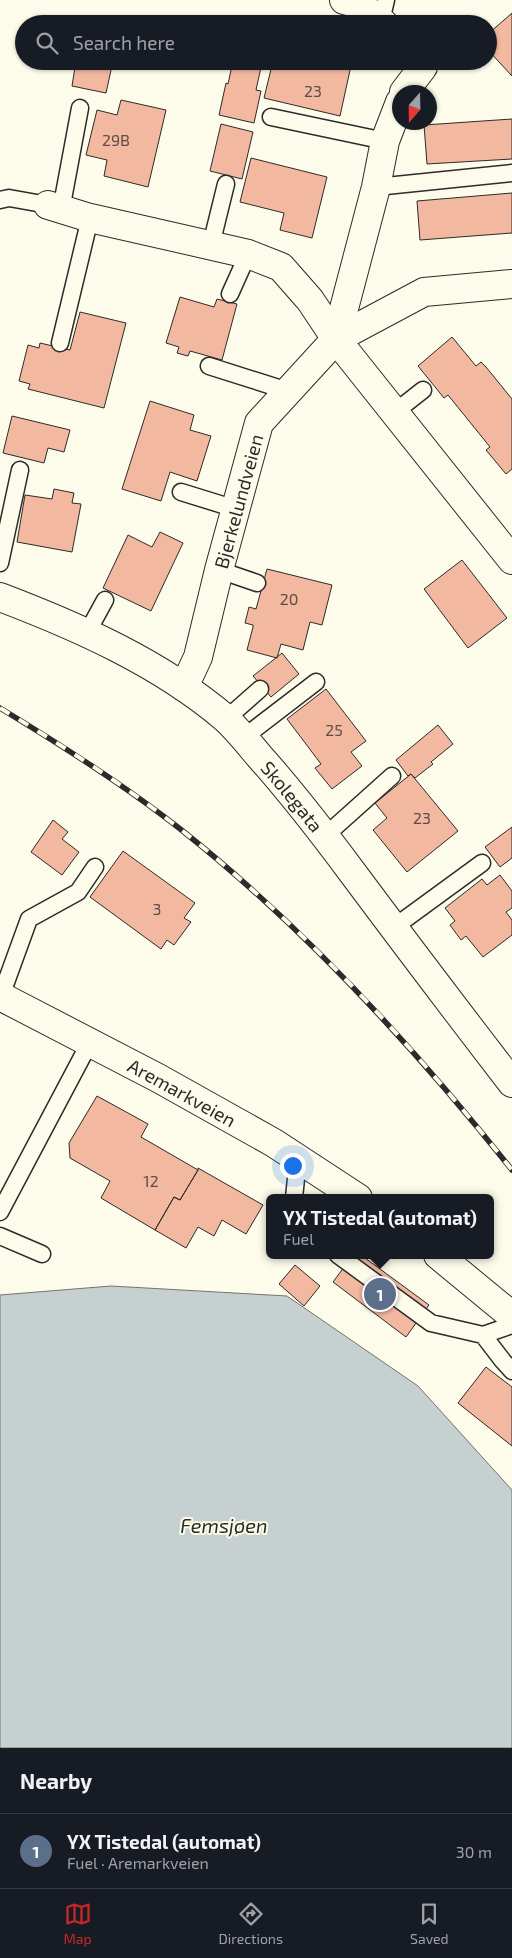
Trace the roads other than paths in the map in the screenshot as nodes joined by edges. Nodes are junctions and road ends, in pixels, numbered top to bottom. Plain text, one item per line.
1 (344, 0) edge
2 (384, 15) edge
3 (421, 70) edge
4 (409, 85) edge
5 (80, 108) dead end
6 (271, 117) dead end
7 (392, 123) edge
8 (385, 141) junction
9 (512, 173) edge
10 (226, 184) dead end
11 (376, 187) junction
12 (0, 200) edge
13 (55, 208) junction
14 (90, 218) junction
15 (211, 245) junction
16 (248, 254) junction
17 (512, 284) edge
18 (230, 294) dead end
19 (336, 339) junction
20 (60, 343) dead end
21 (209, 366) dead end
22 (423, 390) dead end
23 (288, 391) junction
24 (395, 412) junction
25 (20, 470) dead end
26 (181, 492) dead end
27 (236, 509) junction
28 (512, 560) edge
29 (0, 563) edge
30 (219, 570) junction
31 (257, 583) dead end
32 (0, 597) edge
33 (105, 600) dead end
34 (87, 633) junction
35 (316, 682) dead end
36 (184, 686) junction
37 (260, 689) dead end
38 (234, 728) junction
39 (392, 776) dead end
40 (325, 836) junction
41 (482, 863) dead end
42 (95, 867) dead end
43 (393, 928) junction
44 (0, 996) edge
45 (90, 1042) junction
46 (512, 1083) edge
47 (298, 1159) junction
48 (294, 1194) edge
49 (352, 1194) edge
50 (0, 1212) edge
51 (0, 1236) edge
52 (42, 1254) dead end
53 (343, 1259) edge
54 (443, 1259) edge
55 (512, 1316) edge
56 (512, 1325) edge
57 (484, 1335) junction
58 (512, 1371) edge

1 - 2 street
3 - 4 street
5 - 13 lane
6 - 8 lane
7 - 8 street, Bjerkelundveien
8 - 11 street, Bjerkelundveien
9 - 11 lane
10 - 15 lane
11 - 19 street, Bjerkelundveien
12 - 13 lane
13 - 14 street
14 - 15 street
14 - 20 lane
15 - 16 street
16 - 18 lane
16 - 19 street
17 - 19 street
19 - 23 street, Bjerkelundveien
19 - 24 street
21 - 23 lane
22 - 24 lane
23 - 27 street, Bjerkelundveien
24 - 28 street
25 - 29 lane
26 - 27 lane
27 - 30 street, Bjerkelundveien
30 - 31 lane
30 - 36 street, Bjerkelundveien
32 - 34 street, Skolegata
33 - 34 lane
34 - 36 street, Skolegata
35 - 38 lane
36 - 38 street, Skolegata
37 - 38 lane
38 - 40 street, Skolegata
39 - 40 lane
40 - 43 street, Skolegata
41 - 43 lane
42 - 44 lane
43 - 46 street, Skolegata
44 - 45 street, Aremarkveien
45 - 47 street, Aremarkveien
45 - 50 lane
47 - 48 lane
47 - 49 street, Aremarkveien
51 - 52 lane
53 - 57 lane
54 - 55 street
56 - 57 lane
57 - 58 lane

